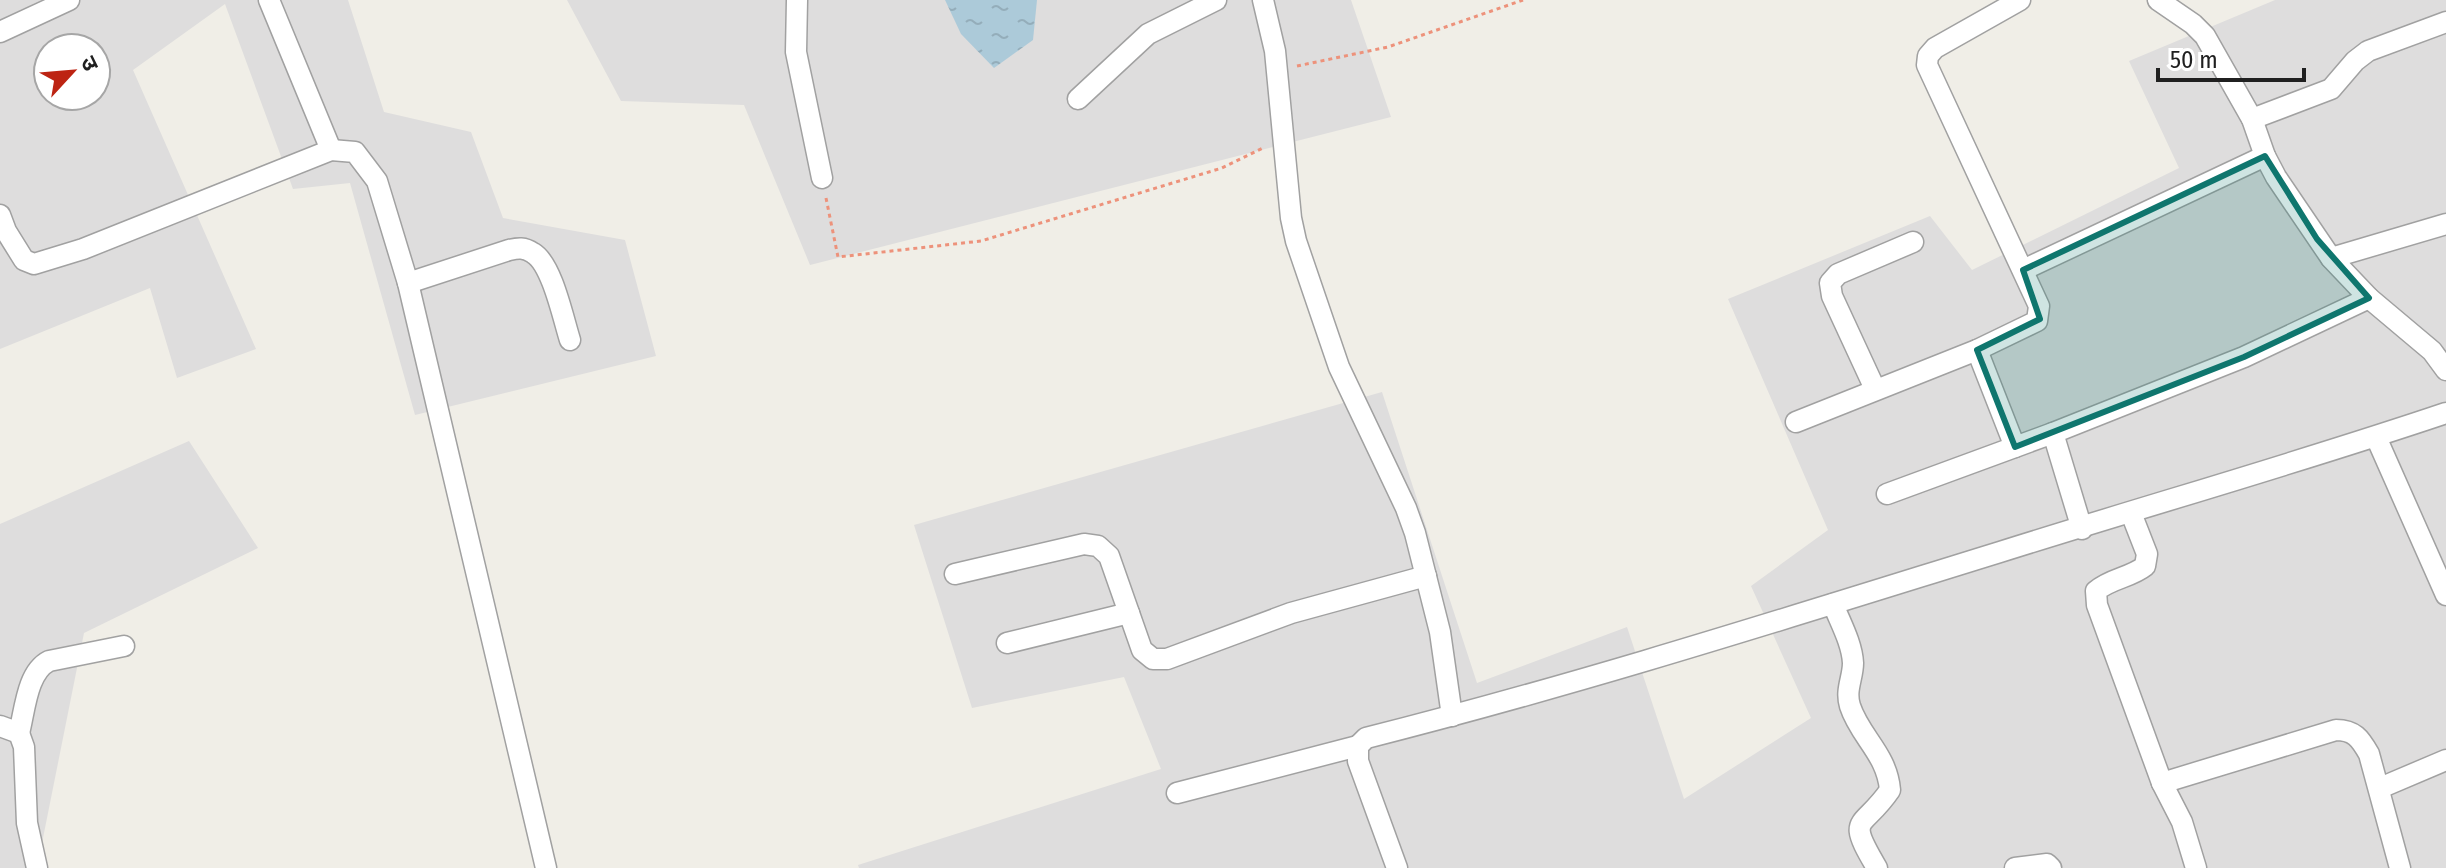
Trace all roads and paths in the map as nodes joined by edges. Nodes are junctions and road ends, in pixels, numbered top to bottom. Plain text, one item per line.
1 (69, 0) edge
2 (269, 0) edge
3 (797, 0) edge
4 (1216, 0) edge
5 (1263, 0) edge
6 (1523, 0) edge
7 (2020, 0) edge
8 (2158, 0) edge
9 (2446, 22) edge
10 (0, 32) edge
11 (1277, 70) junction
12 (1078, 99) dead end
13 (2252, 119) junction
14 (1284, 137) junction
15 (331, 150) junction
16 (2265, 156) junction
17 (822, 178) joint
18 (0, 215) edge
19 (2446, 224) edge
20 (1913, 242) dead end
21 (2331, 258) junction
22 (2023, 270) junction
23 (408, 283) junction
24 (2369, 298) junction
25 (570, 340) dead end
26 (1977, 350) junction
27 (2446, 370) edge
28 (1875, 389) junction
29 (2446, 413) edge
30 (1796, 422) dead end
31 (2053, 433) junction
32 (2376, 437) junction
33 (2015, 447) junction
34 (1887, 494) dead end
35 (2131, 513) junction
36 (2082, 529) junction
37 (955, 574) dead end
38 (1426, 576) junction
39 (2446, 595) edge
40 (1833, 604) junction
41 (1129, 613) junction
42 (1007, 643) dead end
43 (124, 646) dead end
44 (1452, 716) junction
45 (10, 729) edge
46 (1358, 746) junction
47 (2446, 760) edge
48 (2162, 783) junction
49 (2380, 788) junction
50 (1177, 793) dead end
51 (37, 868) edge
52 (546, 868) edge
53 (1397, 868) edge
54 (1877, 868) edge
55 (2015, 868) edge
56 (2051, 868) edge
57 (2196, 868) edge
58 (2400, 868) edge

1 - 10 street
2 - 15 street
3 - 17 street
4 - 12 street
5 - 11 street
6 - 11 path
7 - 22 street
8 - 13 street
9 - 13 street
11 - 14 street
13 - 16 street
14 - 17 path
14 - 38 street
15 - 18 street
15 - 23 street
16 - 21 street
16 - 22 street
19 - 21 street
20 - 28 street
21 - 24 street
22 - 26 street
23 - 25 street
23 - 52 street
24 - 27 street
24 - 31 street
26 - 28 street
26 - 33 street
28 - 30 street
29 - 32 street
31 - 33 street
31 - 36 street
32 - 35 street
32 - 39 street
33 - 34 street
35 - 36 street
35 - 48 street
36 - 40 street
37 - 41 street
38 - 41 street
38 - 44 street
40 - 44 street
40 - 54 street
41 - 42 street
43 - 45 street
44 - 46 street
45 - 51 street
46 - 50 street
46 - 53 street
47 - 49 street
48 - 49 street
48 - 57 street
49 - 58 street
55 - 56 street

